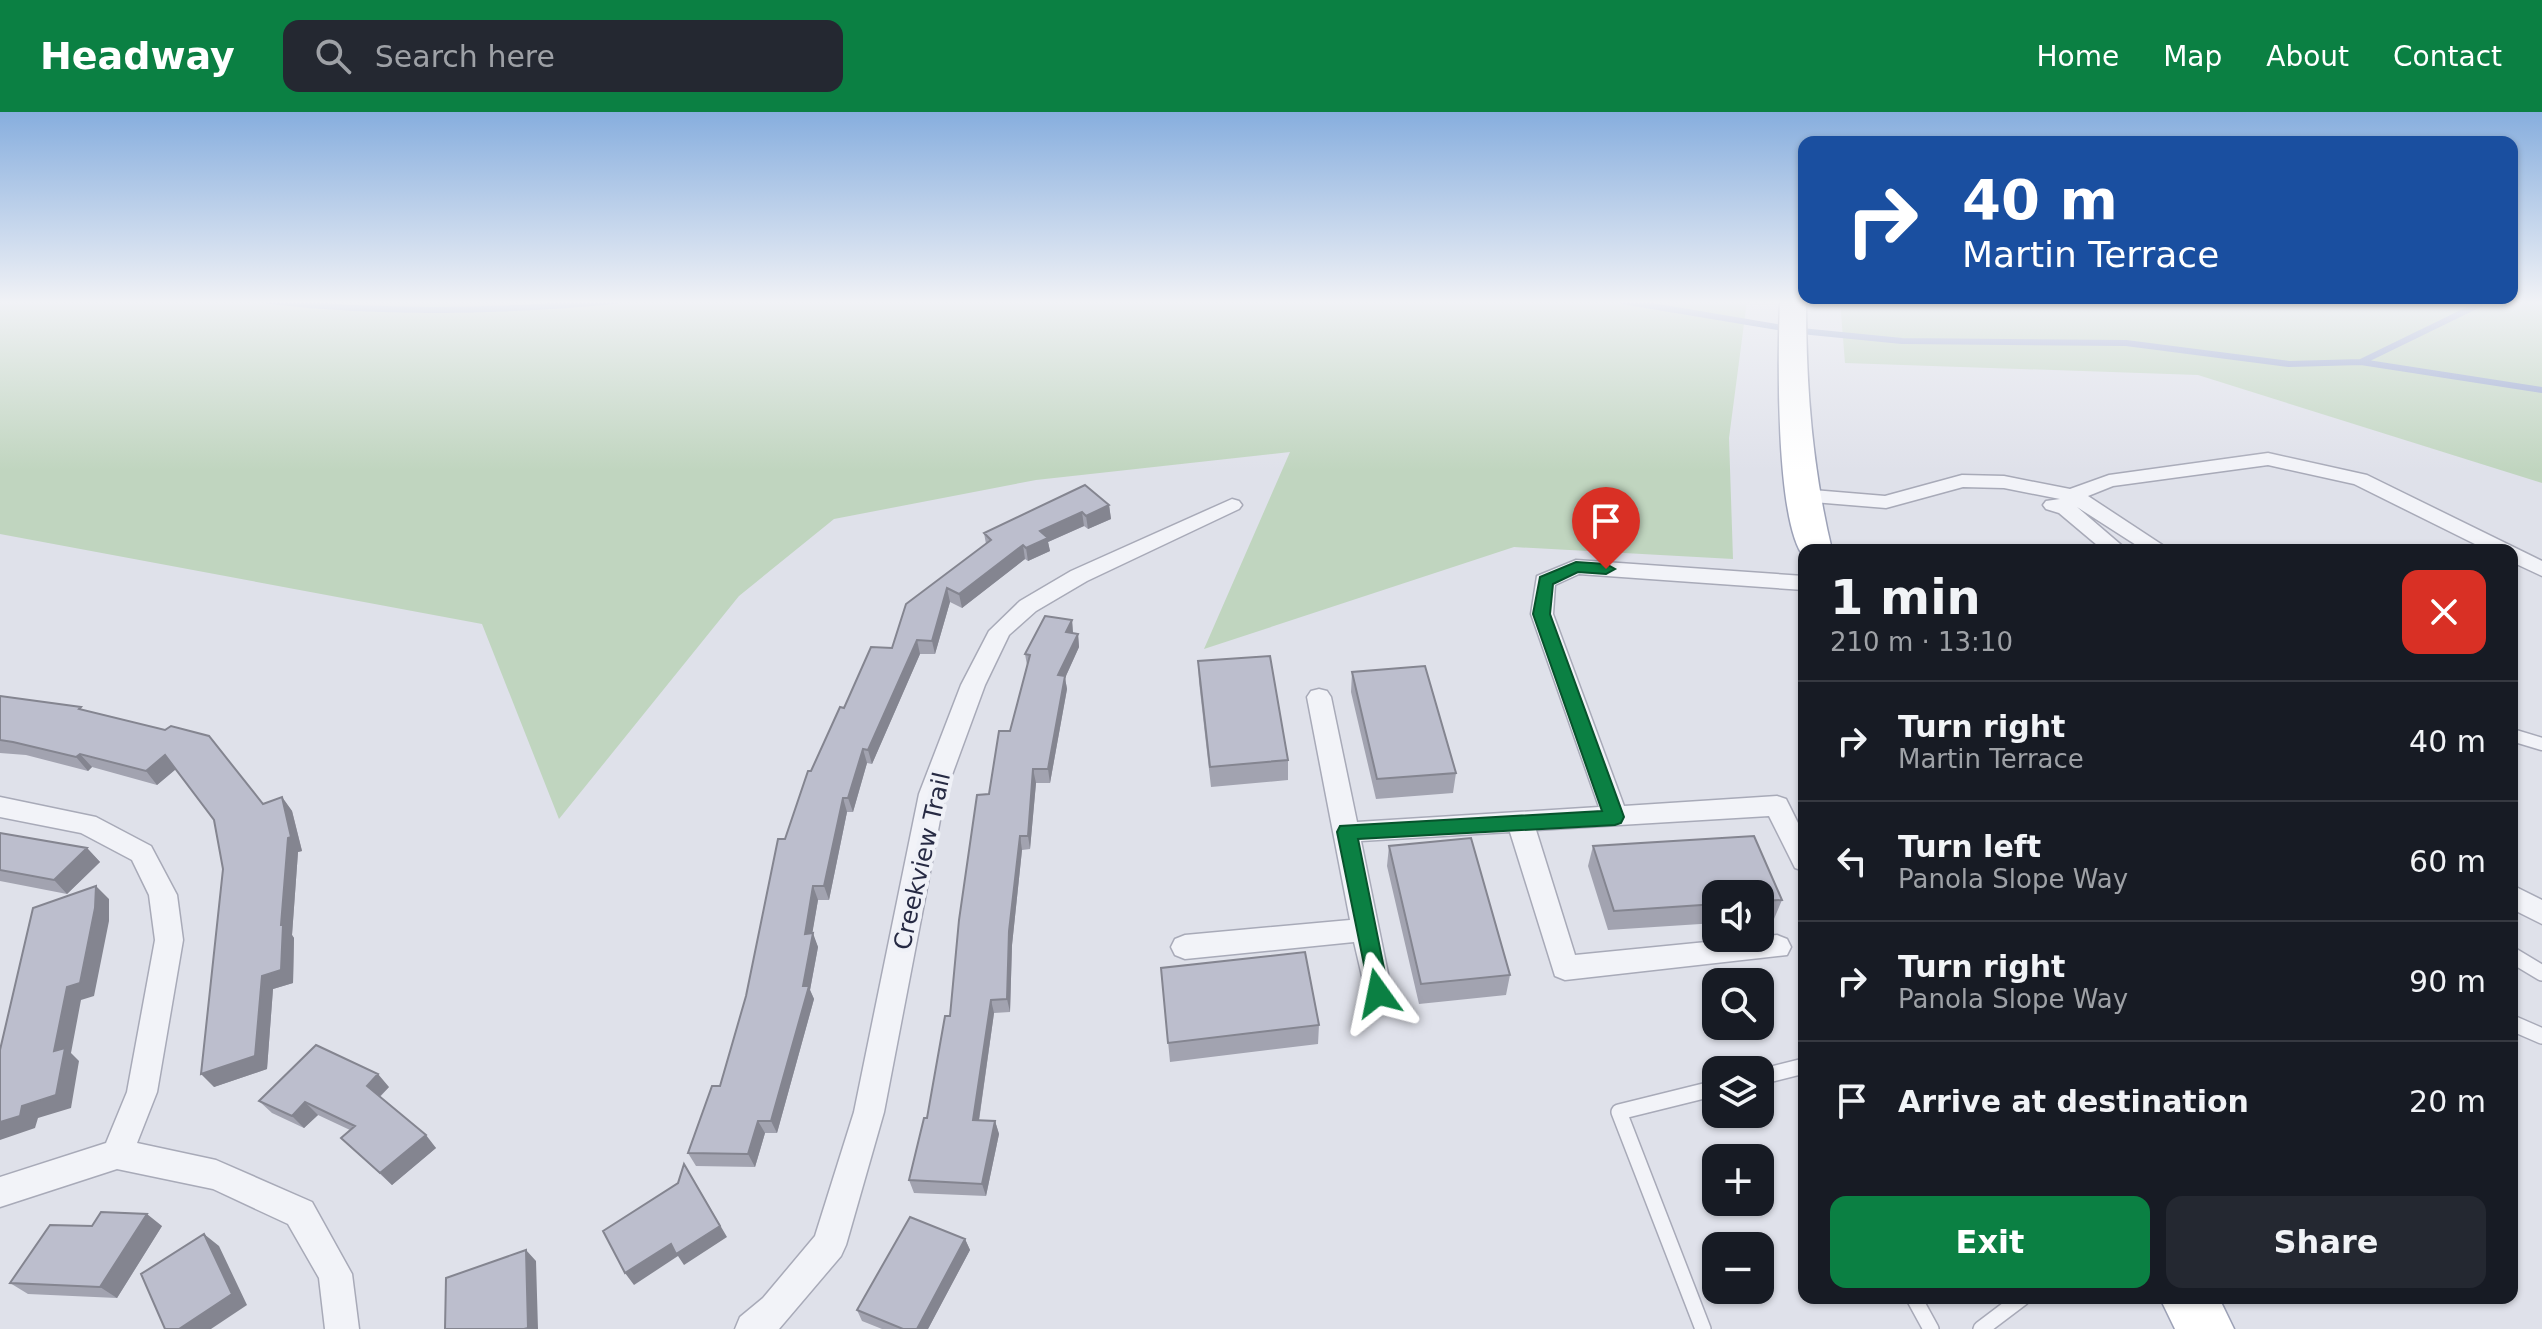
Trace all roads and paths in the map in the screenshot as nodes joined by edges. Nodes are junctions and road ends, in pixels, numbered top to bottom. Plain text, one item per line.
1 (1791, 358) edge
2 (1800, 487) junction
3 (2069, 502) junction
4 (1232, 505) dead end
5 (1814, 544) edge
6 (2110, 544) edge
7 (2148, 544) edge
8 (2492, 544) edge
9 (2518, 557) edge
10 (2542, 569) edge
11 (1798, 583) edge
12 (1319, 697) dead end
13 (2518, 737) edge
14 (2542, 744) edge
15 (0, 807) edge
16 (1615, 817) junction
17 (1520, 822) junction
18 (1347, 832) junction
19 (1798, 849) edge
20 (2518, 899) edge
21 (2542, 913) edge
22 (1366, 930) junction
23 (1185, 947) dead end
24 (1777, 947) dead end
25 (2518, 959) edge
26 (2542, 973) edge
27 (1378, 993) dead end
28 (2518, 1026) edge
29 (2542, 1036) edge
30 (1798, 1072) edge
31 (1774, 1075) edge
32 (1702, 1091) edge
33 (117, 1154) junction
34 (0, 1192) edge
35 (1917, 1304) edge
36 (2014, 1304) edge
37 (2191, 1304) edge
38 (342, 1329) edge
39 (752, 1329) edge
40 (1703, 1329) edge
41 (1931, 1329) edge
42 (1981, 1329) edge
43 (2207, 1329) edge

1 - 2 main road
2 - 3 street
2 - 5 main road
3 - 6 street
3 - 7 street
3 - 8 street
4 - 39 street, Creekview Trail
9 - 10 street
11 - 16 street
12 - 18 street
13 - 14 lane
15 - 33 street
16 - 17 street
16 - 19 street
17 - 18 street
17 - 24 street
18 - 22 street
20 - 21 street
22 - 23 street
22 - 27 street
25 - 26 lane
28 - 29 lane
30 - 31 lane
32 - 40 lane
33 - 34 street
33 - 38 street
35 - 41 lane
36 - 42 lane
37 - 43 main road

